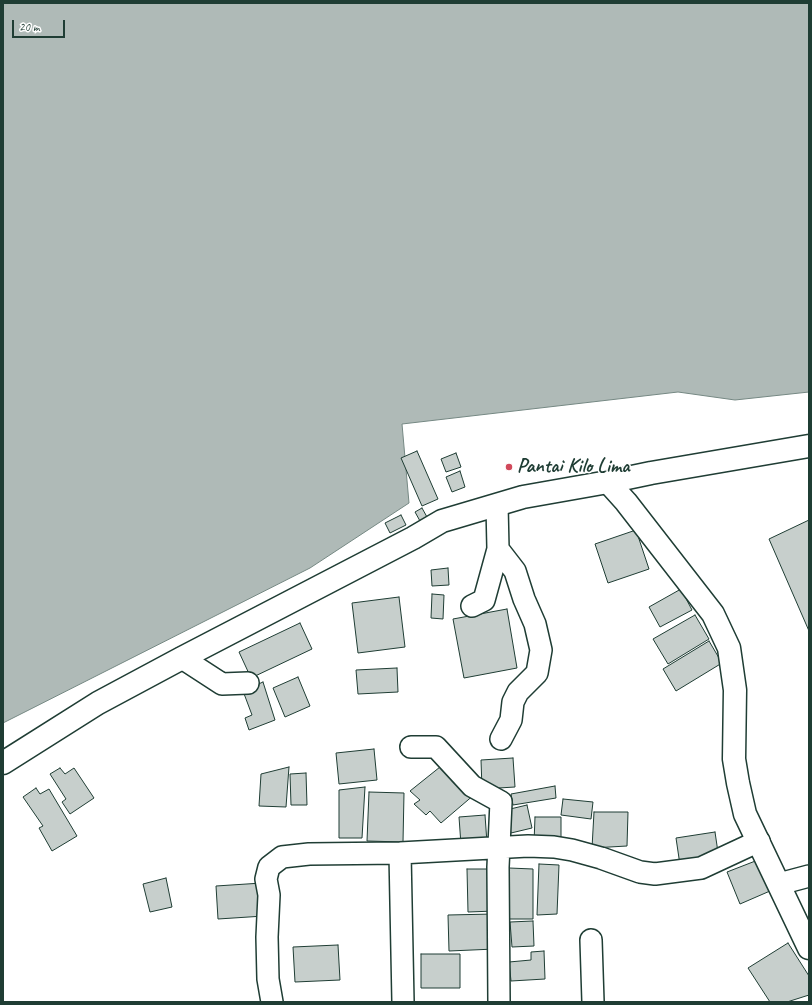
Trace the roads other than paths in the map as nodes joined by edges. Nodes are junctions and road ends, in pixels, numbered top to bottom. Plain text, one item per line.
1 (809, 446) edge
2 (608, 482) junction
3 (498, 505) junction
4 (498, 549) junction
5 (472, 606) dead end
6 (182, 658) junction
7 (248, 683) dead end
8 (501, 739) dead end
9 (411, 747) dead end
10 (3, 763) edge
11 (759, 842) junction
12 (499, 848) junction
13 (400, 853) junction
14 (809, 876) edge
15 (779, 884) junction
16 (591, 940) dead end
17 (809, 948) edge
18 (272, 1002) edge
19 (403, 1002) edge
20 (499, 1002) edge
21 (592, 1002) edge

1 - 2 main road
2 - 3 main road
2 - 11 main road
3 - 4 street
3 - 6 main road
4 - 5 street
4 - 8 street
6 - 7 street
6 - 10 main road
9 - 12 street
11 - 12 street
11 - 15 main road
12 - 13 street
12 - 20 street
13 - 18 street
13 - 19 street
14 - 15 street
15 - 17 main road
16 - 21 street

